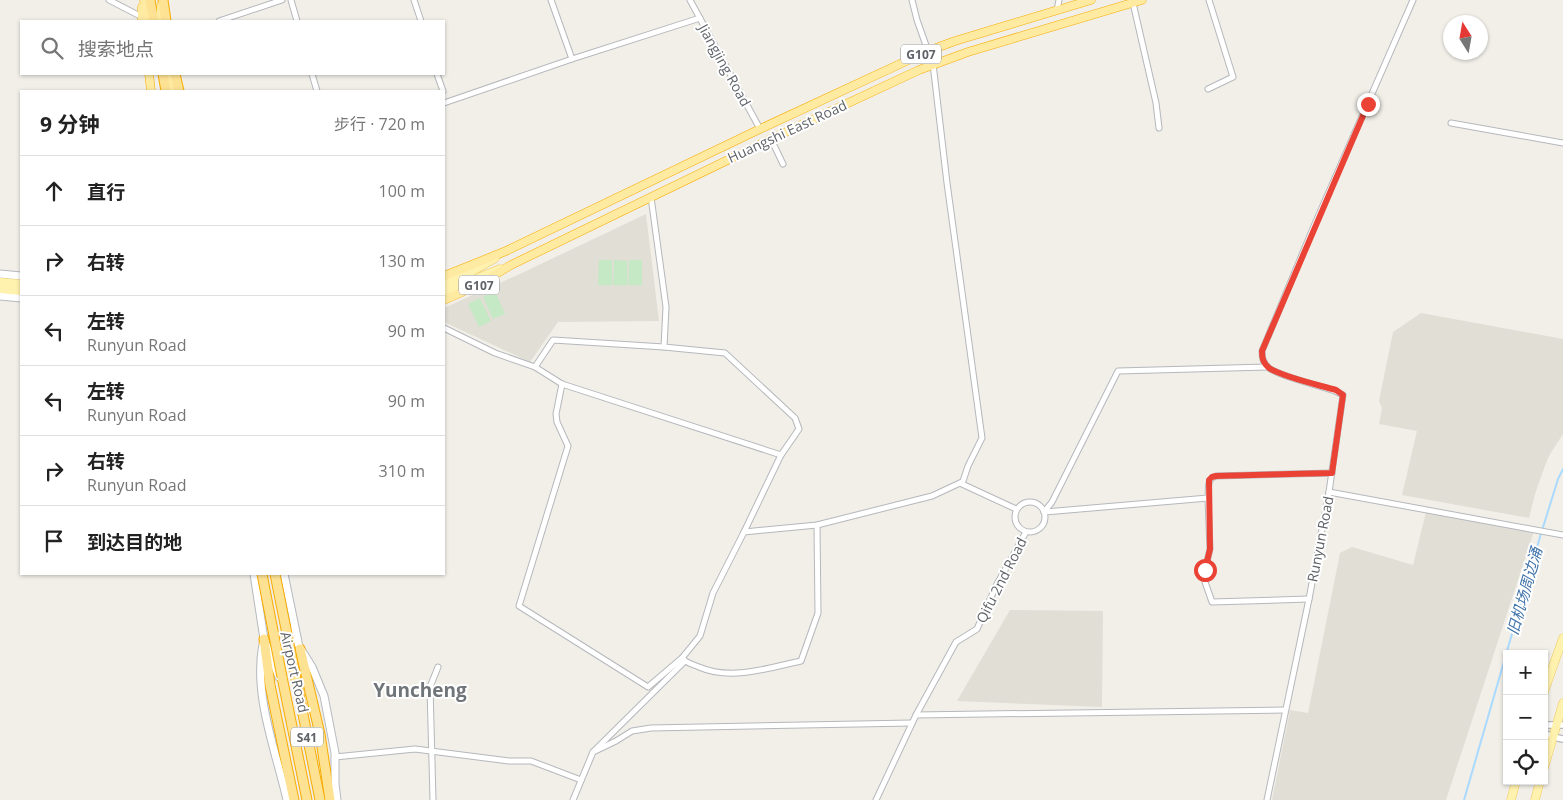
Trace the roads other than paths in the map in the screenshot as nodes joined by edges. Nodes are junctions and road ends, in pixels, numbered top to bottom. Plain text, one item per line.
1 (110, 0) edge
2 (143, 0) edge
3 (150, 0) edge
4 (163, 0) edge
5 (282, 0) edge
6 (290, 0) edge
7 (414, 0) edge
8 (551, 0) edge
9 (690, 0) edge
10 (912, 0) edge
11 (1059, 0) edge
12 (1091, 0) edge
13 (1142, 0) edge
14 (1209, 0) edge
15 (1413, 0) edge
16 (1133, 3) junction
17 (1057, 10) junction
18 (700, 18) junction
19 (144, 20) edge
20 (154, 20) edge
21 (161, 20) edge
22 (166, 20) edge
23 (170, 20) edge
24 (222, 20) edge
25 (297, 20) edge
26 (421, 20) edge
27 (928, 50) junction
28 (572, 59) junction
29 (933, 64) junction
30 (149, 75) edge
31 (158, 75) edge
32 (163, 75) edge
33 (170, 75) edge
34 (175, 75) edge
35 (180, 75) edge
36 (312, 75) edge
37 (437, 75) edge
38 (1208, 89) dead end
39 (151, 90) edge
40 (162, 90) edge
41 (166, 90) edge
42 (172, 90) edge
43 (179, 90) edge
44 (183, 90) edge
45 (317, 90) edge
46 (442, 90) edge
47 (445, 103) edge
48 (1451, 123) dead end
49 (1159, 128) dead end
50 (760, 129) junction
51 (771, 138) junction
52 (1563, 143) edge
53 (782, 164) dead end
54 (651, 197) junction
55 (506, 251) junction
56 (511, 265) junction
57 (0, 274) edge
58 (20, 276) edge
59 (445, 276) edge
60 (0, 282) edge
61 (20, 284) edge
62 (445, 284) edge
63 (0, 289) edge
64 (20, 291) edge
65 (445, 292) edge
66 (0, 296) edge
67 (20, 298) edge
68 (445, 300) edge
69 (445, 328) edge
70 (664, 346) junction
71 (535, 367) junction
72 (1267, 367) junction
73 (562, 384) junction
74 (781, 455) junction
75 (1332, 473) junction
76 (962, 482) junction
77 (1330, 492) junction
78 (1208, 498) junction
79 (1016, 509) junction
80 (1044, 512) junction
81 (817, 525) junction
82 (744, 532) junction
83 (1026, 532) junction
84 (1562, 535) edge
85 (254, 575) edge
86 (263, 575) edge
87 (263, 575) edge
88 (274, 575) edge
89 (274, 575) edge
90 (284, 575) edge
91 (1309, 599) junction
92 (282, 618) junction
93 (1563, 638) edge
94 (264, 639) junction
95 (300, 649) junction
96 (684, 660) junction
97 (438, 667) dead end
98 (1548, 681) edge
99 (281, 682) junction
100 (299, 682) junction
101 (1563, 703) edge
102 (1285, 710) junction
103 (916, 716) junction
104 (912, 723) junction
105 (1560, 724) edge
106 (1548, 735) edge
107 (1554, 738) junction
108 (1563, 739) edge
109 (432, 752) junction
110 (593, 752) junction
111 (1548, 756) edge
112 (335, 757) junction
113 (581, 780) junction
114 (1515, 785) edge
115 (1539, 785) edge
116 (287, 800) edge
117 (294, 800) edge
118 (305, 800) edge
119 (321, 800) edge
120 (330, 800) edge
121 (337, 800) edge
122 (433, 800) edge
123 (573, 800) edge
124 (876, 800) edge
125 (1267, 800) edge
126 (1511, 800) edge
127 (1535, 800) edge

1 - 19 street
2 - 19 highway
3 - 20 highway
4 - 21 highway
4 - 22 highway
4 - 23 highway
5 - 24 street
6 - 25 street
7 - 26 street
8 - 28 street
9 - 18 street, Jiangjing Road
10 - 27 street
11 - 17 street
12 - 17 highway, Huangshi East Road / G107
13 - 16 highway, Huangshi East Road / G107
14 - 38 street
15 - 72 street
16 - 29 highway, Huangshi East Road / G107
16 - 49 street
17 - 27 highway, Huangshi East Road / G107
18 - 28 street
18 - 50 street, Jiangjing Road
27 - 50 highway, Huangshi East Road / G107
28 - 47 street
29 - 51 highway, Huangshi East Road / G107
29 - 76 street
30 - 39 highway
31 - 40 highway
32 - 41 highway
33 - 42 highway
34 - 43 highway
35 - 44 highway
36 - 45 street
37 - 46 street
48 - 52 street
50 - 55 highway, Huangshi East Road / G107
51 - 53 street
51 - 54 highway, Huangshi East Road / G107
54 - 56 highway, Huangshi East Road / G107
54 - 70 street
55 - 59 highway, G107
55 - 62 main road, Huangshi East Road
56 - 65 main road, Huangshi East Road
56 - 68 highway, G107
57 - 58 main road
60 - 61 main road
63 - 64 main road
66 - 67 main road
69 - 71 street
70 - 71 street
70 - 74 street
71 - 73 street
72 - 75 street, Runyun Road
72 - 80 street
73 - 74 street
73 - 96 street
74 - 82 street
75 - 77 street, Runyun Road
75 - 78 street
76 - 79 street
76 - 81 street
77 - 84 street
77 - 91 street, Runyun Road
78 - 80 street
78 - 91 street
79 - 80 street
79 - 83 street
80 - 83 street
81 - 82 street
81 - 96 street
82 - 96 street
83 - 103 street, Qifu 2nd Road
85 - 94 main road
86 - 99 highway, Airport Road
87 - 118 highway, S41, bridge
88 - 92 highway, Airport Road
89 - 119 highway, S41, bridge
90 - 95 main road
91 - 102 street, Runyun Road
92 - 95 main road
92 - 100 highway, Airport Road
93 - 98 main road
94 - 99 main road
94 - 116 main road
94 - 117 highway
95 - 100 main road
95 - 112 main road
95 - 120 highway
96 - 110 street
97 - 109 street
99 - 118 highway, Airport Road
100 - 119 highway, Airport Road
101 - 105 main road
102 - 103 street
102 - 125 street, Runyun Road
103 - 104 street
104 - 110 street
104 - 124 street
105 - 107 main road
106 - 107 street
107 - 108 street
107 - 111 main road
109 - 112 street
109 - 113 street
109 - 122 street
110 - 113 street
112 - 121 main road
113 - 123 street
114 - 126 main road
115 - 127 main road

